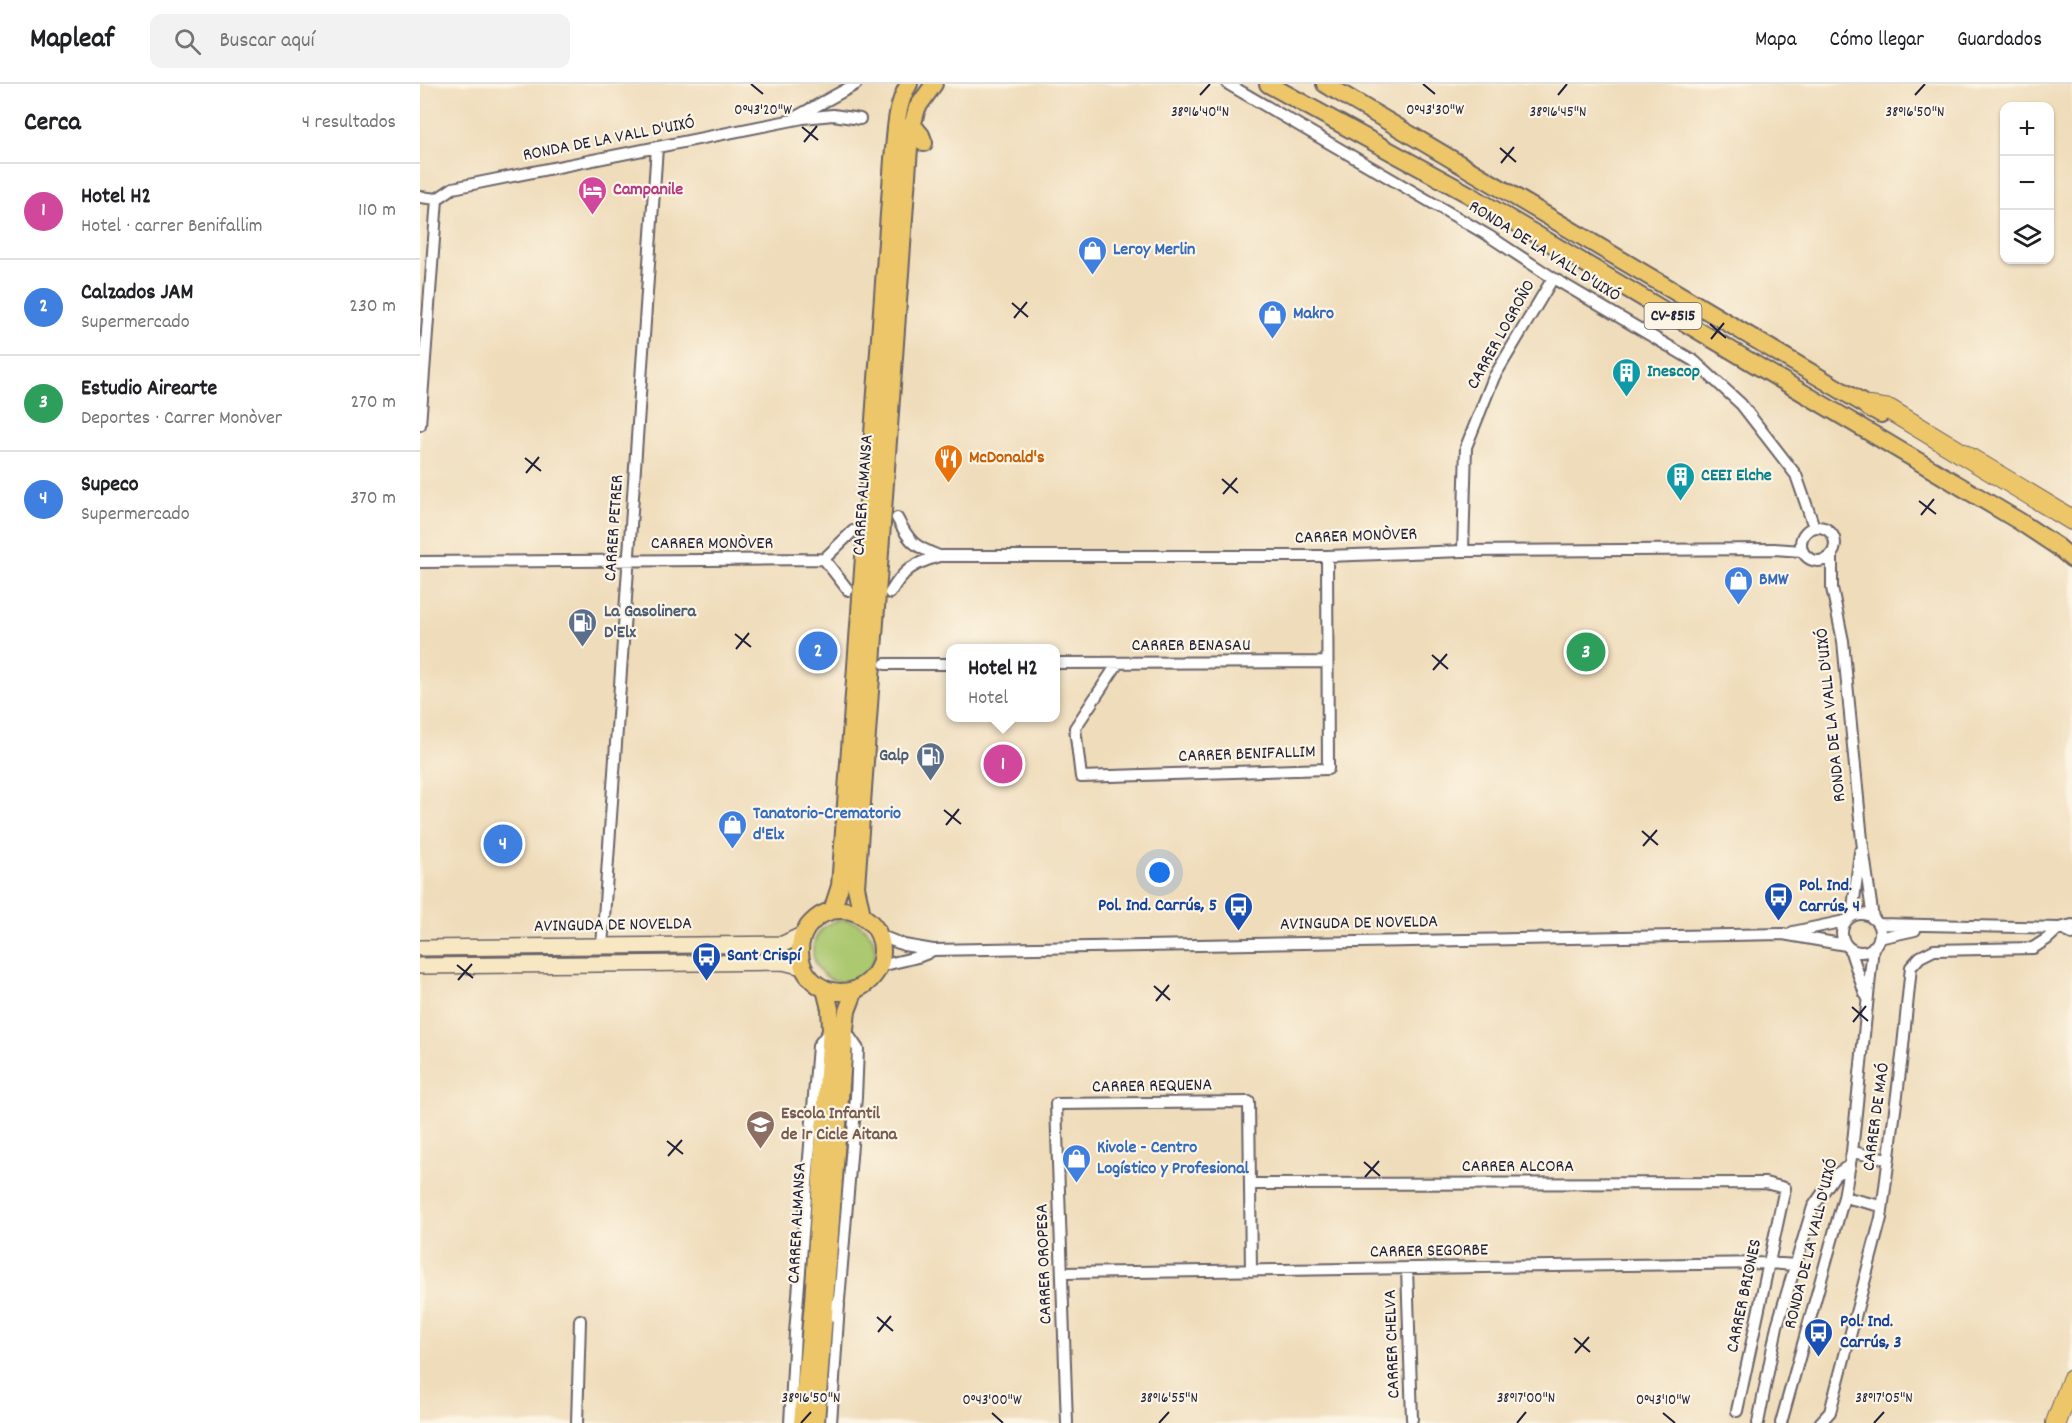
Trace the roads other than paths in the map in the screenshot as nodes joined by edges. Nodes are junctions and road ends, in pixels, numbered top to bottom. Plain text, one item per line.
1 (856, 84) edge
2 (909, 84) edge
3 (934, 84) edge
4 (1228, 84) edge
5 (1268, 84) edge
6 (1325, 84) edge
7 (860, 118) dead end
8 (791, 120) junction
9 (912, 124) junction
10 (924, 143) dead end
11 (657, 147) junction
12 (420, 197) edge
13 (437, 199) junction
14 (1553, 278) junction
15 (1870, 407) junction
16 (420, 425) edge
17 (897, 518) dead end
18 (2072, 520) edge
19 (1814, 527) junction
20 (2072, 530) edge
21 (853, 531) dead end
22 (1801, 540) junction
23 (1774, 549) junction
24 (1463, 551) junction
25 (1802, 551) junction
26 (1832, 554) junction
27 (939, 556) junction
28 (1327, 556) junction
29 (824, 559) junction
30 (2072, 559) edge
31 (629, 561) junction
32 (1816, 561) junction
33 (420, 562) edge
34 (1832, 588) junction
35 (848, 590) dead end
36 (890, 593) dead end
37 (1328, 662) junction
38 (1060, 663) edge
39 (1118, 663) junction
40 (885, 664) dead end
41 (946, 664) edge
42 (1862, 840) junction
43 (832, 910) junction
44 (862, 915) junction
45 (1848, 919) junction
46 (1876, 921) junction
47 (2072, 925) edge
48 (1930, 926) junction
49 (2059, 928) junction
50 (804, 934) junction
51 (1786, 934) junction
52 (2072, 934) edge
53 (881, 936) junction
54 (1876, 943) junction
55 (602, 947) junction
56 (1848, 947) junction
57 (420, 948) edge
58 (933, 950) junction
59 (420, 966) edge
60 (803, 967) junction
61 (879, 968) junction
62 (825, 989) junction
63 (855, 990) junction
64 (1867, 999) junction
65 (838, 1029) junction
66 (1056, 1104) joint
67 (1852, 1152) junction
68 (1888, 1158) junction
69 (1850, 1165) junction
70 (1250, 1184) junction
71 (1785, 1188) joint
72 (1844, 1197) junction
73 (1881, 1206) junction
74 (1769, 1263) junction
75 (1796, 1265) junction
76 (1407, 1268) junction
77 (1251, 1271) junction
78 (1062, 1273) junction
79 (839, 1300) junction
80 (813, 1302) junction
81 (580, 1320) dead end
82 (823, 1326) junction
83 (795, 1333) junction
84 (2072, 1380) edge
85 (1737, 1412) dead end
86 (2072, 1414) edge
87 (1412, 1419) dead end
88 (577, 1423) edge
89 (790, 1423) edge
90 (802, 1423) edge
91 (827, 1423) edge
92 (1067, 1423) edge
93 (1758, 1423) edge
94 (1781, 1423) edge
95 (1820, 1423) edge
96 (2056, 1423) edge
97 (2069, 1423) edge

1 - 8 street, RONDA DE LA VALL D'UIXÓ
2 - 43 main road, CARRER ALMANSA
3 - 9 main road, CARRER ALMANSA
4 - 14 street, RONDA DE LA VALL D'UIXÓ
5 - 30 main road, CV-8515
6 - 15 main road, CV-8515
7 - 8 street, RONDA DE LA VALL D'UIXÓ
8 - 11 street, RONDA DE LA VALL D'UIXÓ
9 - 10 main road
9 - 44 main road, CARRER ALMANSA
11 - 13 street, RONDA DE LA VALL D'UIXÓ
11 - 31 street, CARRER PETRER
12 - 13 street
13 - 16 street
14 - 19 street, RONDA DE LA VALL D'UIXÓ
14 - 24 street, CARRER LOGROÑO
15 - 18 highway
15 - 20 main road, CV-8515
17 - 27 street, CARRER MONÒVER
19 - 22 street
19 - 26 street
21 - 29 street
22 - 23 street, CARRER MONÒVER
22 - 25 street
23 - 24 street, CARRER MONÒVER
23 - 25 street, CARRER MONÒVER
24 - 28 street, CARRER MONÒVER
25 - 32 street
26 - 32 street
26 - 34 street, RONDA DE LA VALL D'UIXÓ
27 - 28 street, CARRER MONÒVER
27 - 36 street, CARRER MONÒVER
28 - 37 street, CARRER BENIFALLIM
29 - 31 street, CARRER MONÒVER
29 - 35 street
31 - 33 street, CARRER MONÒVER
31 - 55 street, CARRER PETRER
32 - 34 street, RONDA DE LA VALL D'UIXÓ
34 - 42 street, RONDA DE LA VALL D'UIXÓ
37 - 39 street, CARRER BENASAU
37 - 39 street, CARRER BENIFALLIM
38 - 39 street, CARRER BENASAU
40 - 41 street
42 - 45 street, RONDA DE LA VALL D'UIXÓ
42 - 46 street, RONDA DE LA VALL D'UIXÓ
43 - 44 main road
43 - 50 main road
44 - 53 main road
45 - 46 street
45 - 51 street
45 - 56 street
46 - 48 street
46 - 54 street
47 - 49 street
48 - 49 street
48 - 54 street
49 - 52 street
49 - 68 street, CARRER DE MAÓ
50 - 55 main road, AVINGUDA DE NOVELDA
50 - 60 main road
51 - 56 street
51 - 58 street, AVINGUDA DE NOVELDA
53 - 58 street, AVINGUDA DE NOVELDA
53 - 61 main road
54 - 56 street
54 - 64 street, RONDA DE LA VALL D'UIXÓ
55 - 57 main road, AVINGUDA DE NOVELDA
56 - 64 street, RONDA DE LA VALL D'UIXÓ
58 - 61 street, AVINGUDA DE NOVELDA
59 - 60 main road, AVINGUDA DE NOVELDA
60 - 62 main road
61 - 63 main road
62 - 63 main road
62 - 65 main road, CARRER ALMANSA
63 - 65 main road
64 - 67 street, RONDA DE LA VALL D'UIXÓ
65 - 79 street
65 - 80 main road, CARRER ALMANSA
65 - 82 main road
65 - 83 street
66 - 70 street, CARRER REQUENA
66 - 78 street, CARRER OROPESA
67 - 68 street
67 - 69 street, RONDA DE LA VALL D'UIXÓ
68 - 73 street, CARRER DE MAÓ
69 - 72 street, RONDA DE LA VALL D'UIXÓ
69 - 75 street
70 - 71 street, CARRER ALCORA
70 - 77 street
71 - 74 street, CARRER BRIONES
72 - 73 street
72 - 94 street, RONDA DE LA VALL D'UIXÓ
73 - 95 street, CARRER DE MAÓ
74 - 75 street, CARRER SEGORBE
74 - 76 street, CARRER SEGORBE
74 - 85 street, CARRER BRIONES
75 - 93 street
76 - 77 street, CARRER SEGORBE
76 - 87 street, CARRER CHELVA
77 - 78 street, CARRER SEGORBE
78 - 92 street, CARRER OROPESA
79 - 82 street
79 - 91 street
80 - 83 street
80 - 90 main road, CARRER ALMANSA
81 - 88 street
82 - 91 main road
83 - 89 street
84 - 96 highway
86 - 97 highway

